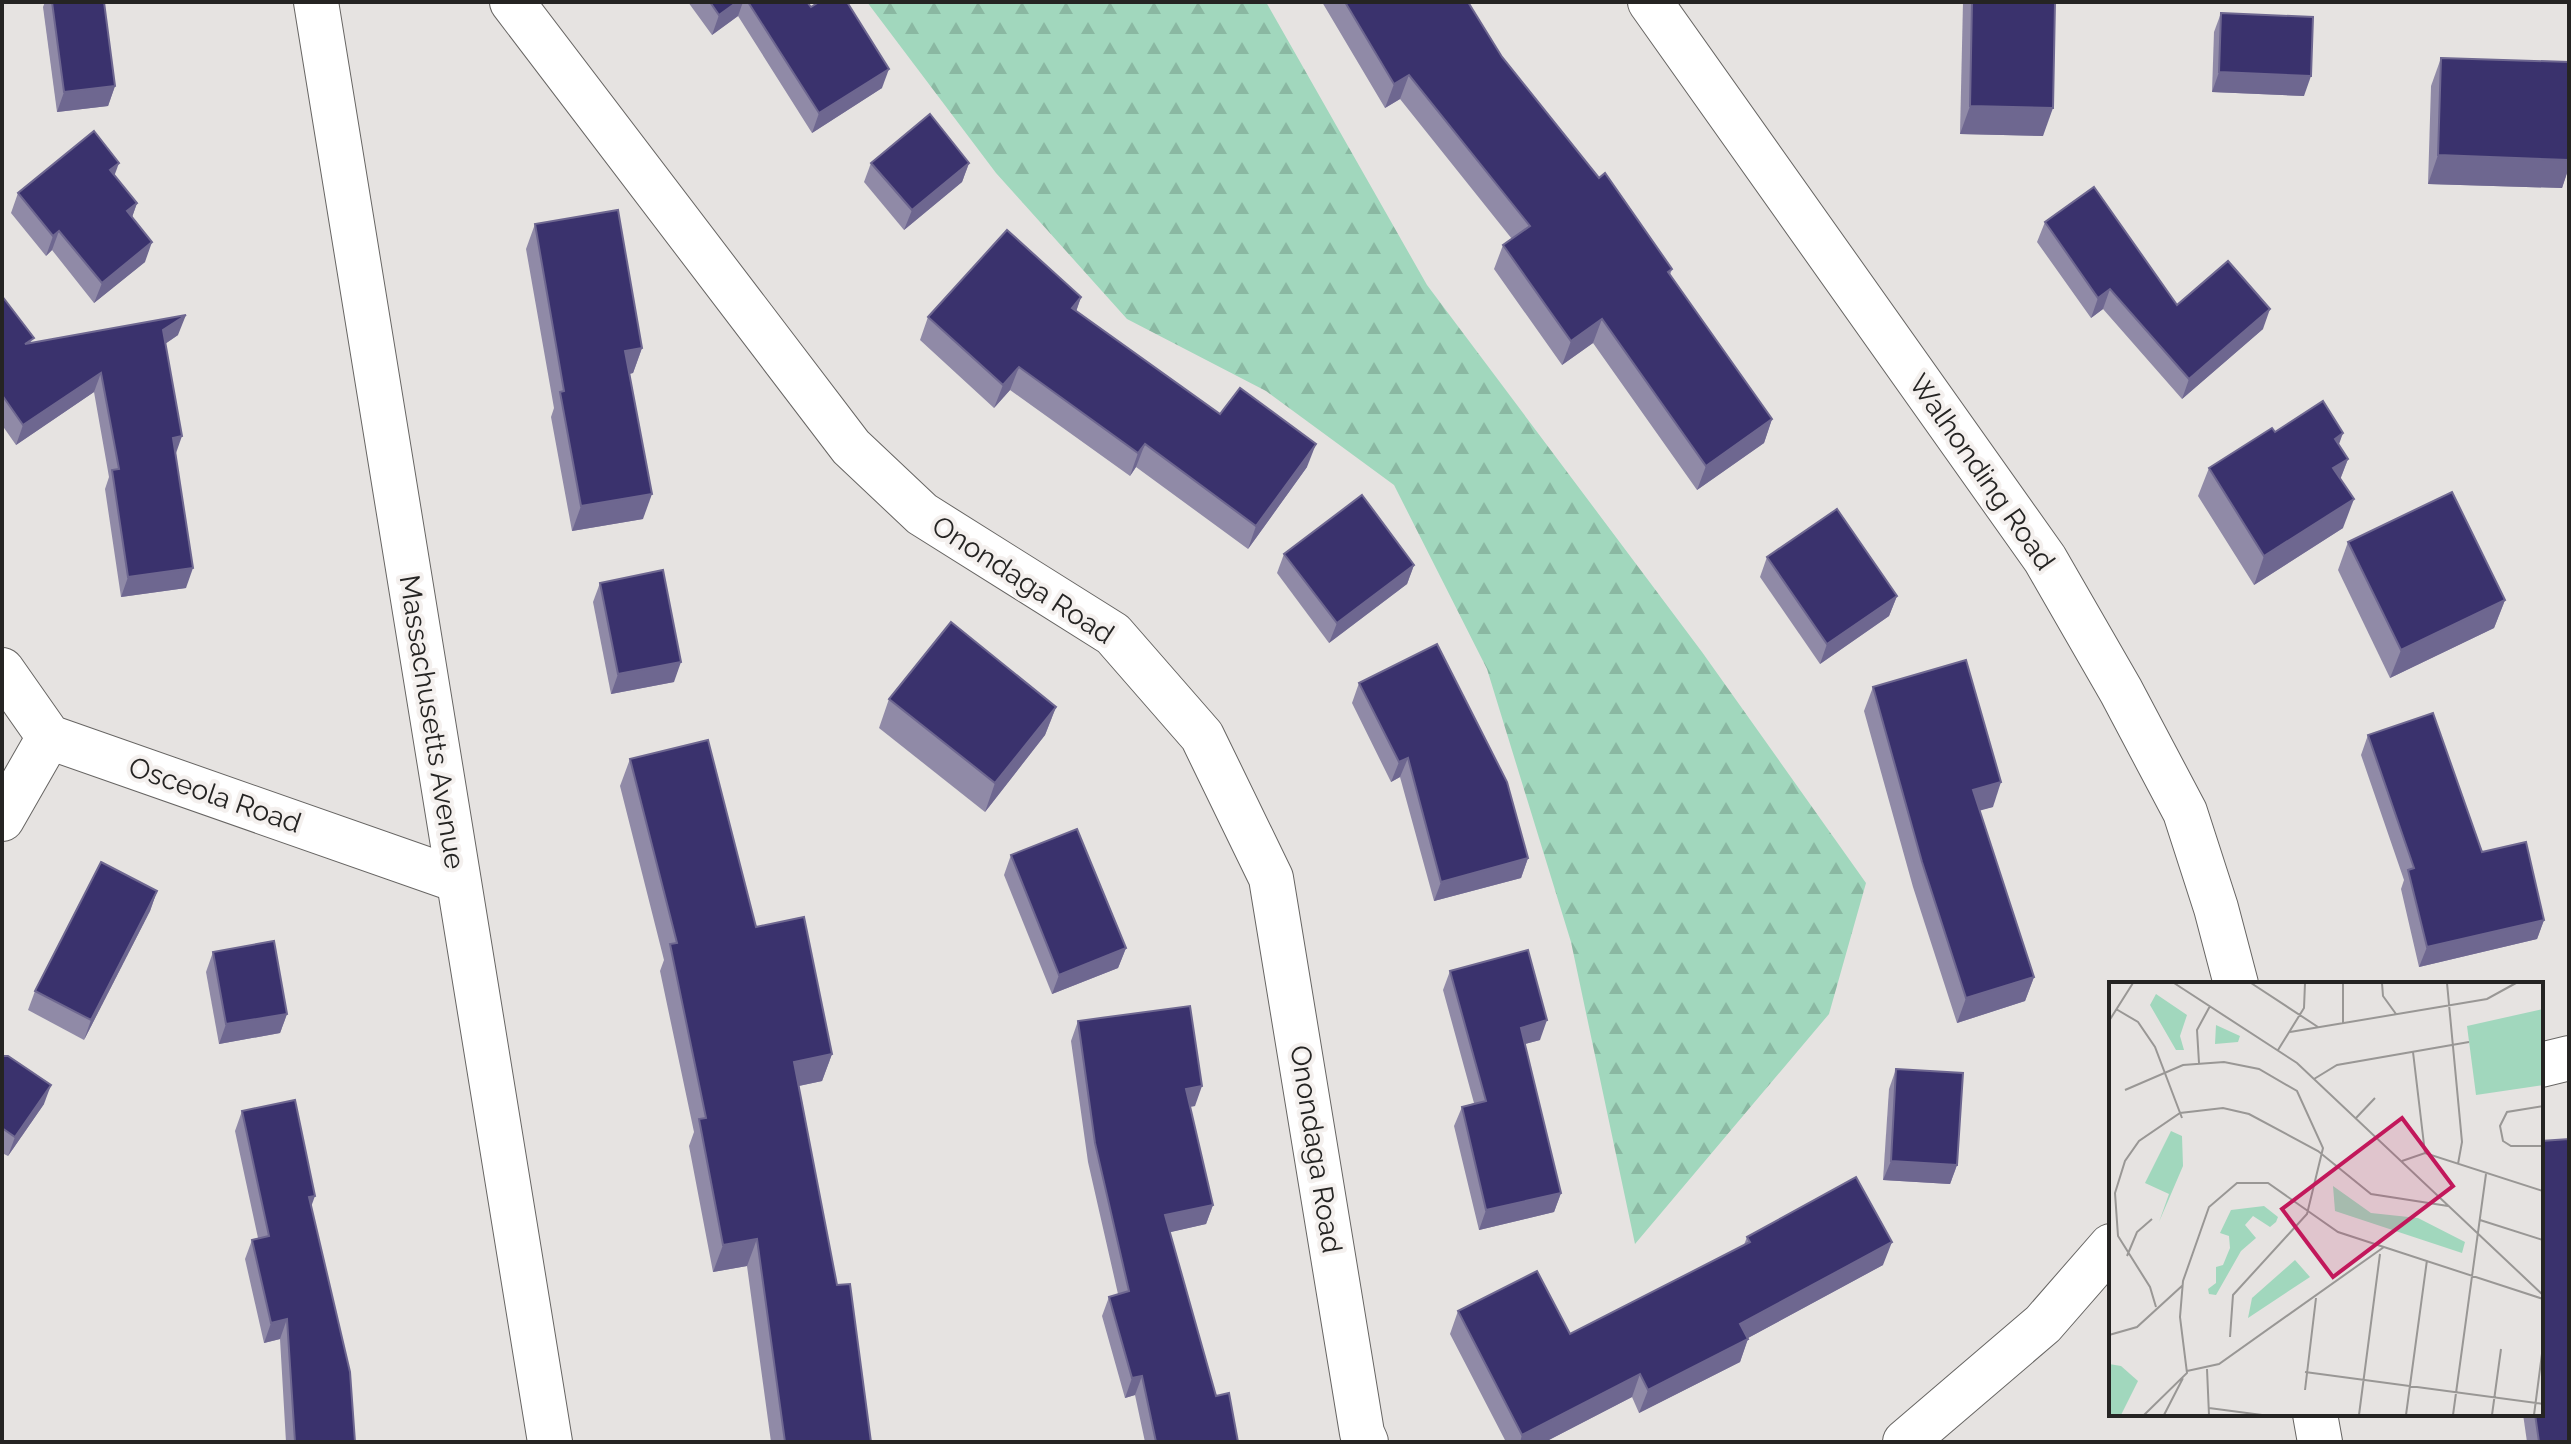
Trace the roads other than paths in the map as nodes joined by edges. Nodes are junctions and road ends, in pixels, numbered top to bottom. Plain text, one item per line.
1 (316, 2) edge
2 (512, 2) edge
3 (1650, 2) edge
4 (2, 670) edge
5 (49, 737) junction
6 (2, 819) edge
7 (457, 880) junction
8 (2235, 982) edge
9 (2569, 1058) edge
10 (2543, 1064) edge
11 (2109, 1248) edge
12 (2315, 1416) edge
13 (550, 1442) edge
14 (1366, 1442) edge
15 (1905, 1442) edge
16 (2320, 1442) edge

1 - 7 street, Massachusetts Avenue
2 - 14 street, Onondaga Road
3 - 8 street, Walhonding Road
4 - 5 street
5 - 6 street
5 - 7 street, Osceola Road
7 - 13 street, Massachusetts Avenue
9 - 10 street
11 - 15 street
12 - 16 street

